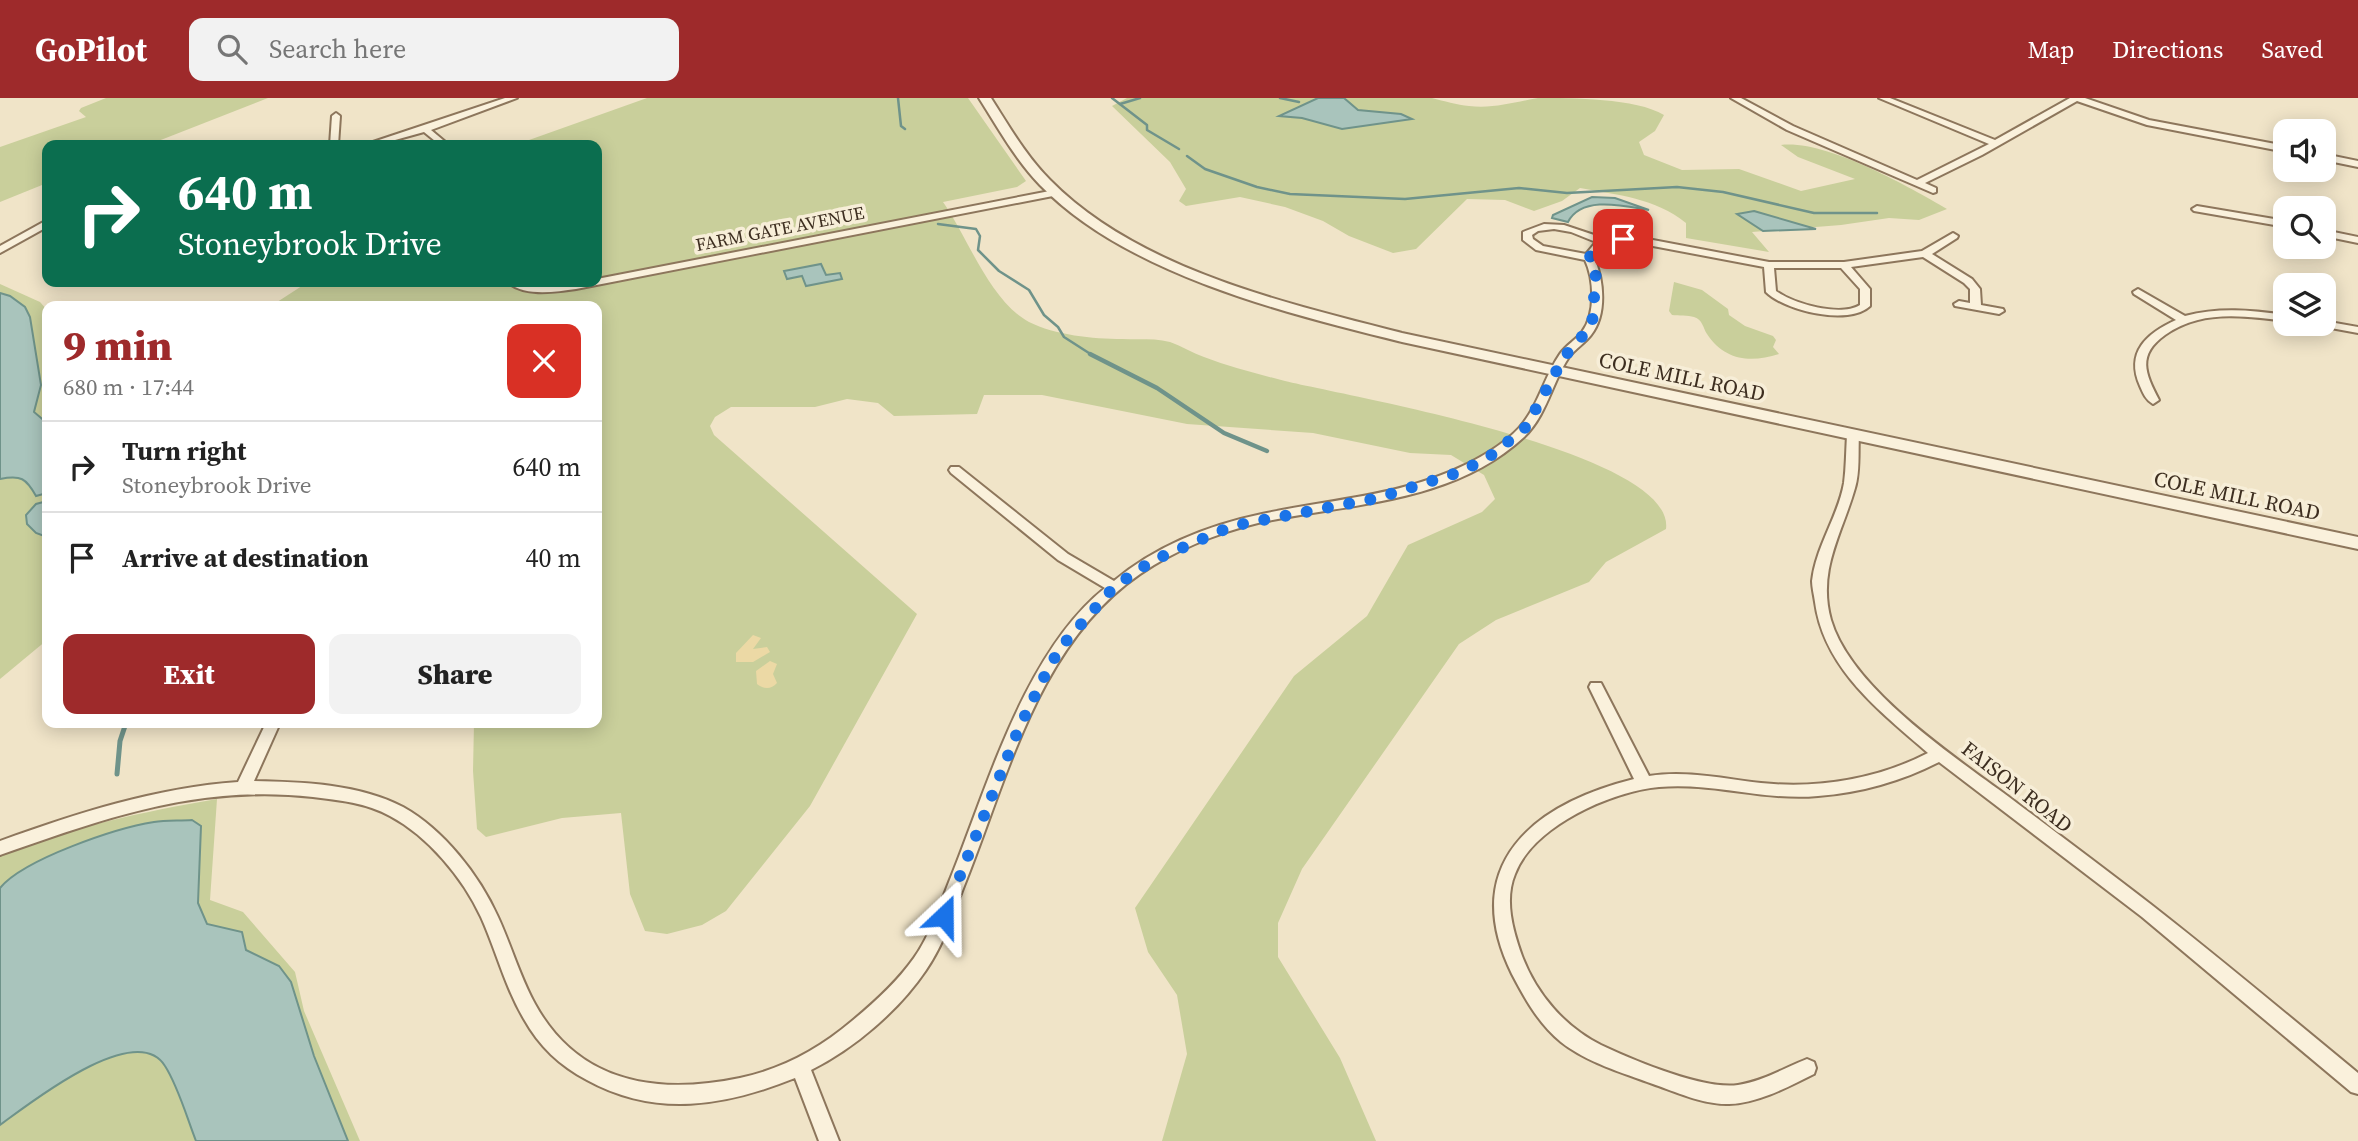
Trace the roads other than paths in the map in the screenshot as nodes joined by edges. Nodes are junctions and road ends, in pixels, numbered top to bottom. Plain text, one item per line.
1 (985, 98) edge
2 (1735, 98) edge
3 (1883, 98) edge
4 (2077, 98) edge
5 (506, 99) edge
6 (336, 116) dead end
7 (425, 129) junction
8 (334, 140) edge
9 (386, 140) edge
10 (439, 140) edge
11 (1995, 143) junction
12 (2273, 146) edge
13 (2336, 159) edge
14 (2358, 164) edge
15 (1917, 183) junction
16 (1051, 190) junction
17 (1933, 190) dead end
18 (2197, 209) dead end
19 (2273, 222) edge
20 (42, 226) edge
21 (2336, 235) edge
22 (1953, 236) dead end
23 (2358, 240) edge
24 (1602, 241) junction
25 (0, 250) edge
26 (1926, 254) junction
27 (1589, 258) junction
28 (1769, 265) junction
29 (1844, 265) junction
30 (602, 271) edge
31 (602, 281) edge
32 (2138, 292) dead end
33 (1959, 304) dead end
34 (1976, 306) junction
35 (1999, 311) dead end
36 (2273, 317) edge
37 (2182, 319) junction
38 (2336, 326) edge
39 (2358, 330) edge
40 (1556, 371) junction
41 (2153, 400) dead end
42 (1853, 435) junction
43 (955, 470) dead end
44 (2358, 543) edge
45 (1114, 587) junction
46 (1596, 687) dead end
47 (271, 728) edge
48 (1940, 754) junction
49 (1644, 784) junction
50 (244, 786) junction
51 (0, 848) edge
52 (800, 1068) junction
53 (1807, 1068) dead end
54 (2358, 1085) edge
55 (829, 1141) edge

1 - 16 street, COLE MILL ROAD
2 - 15 street
3 - 11 street
4 - 11 street
4 - 12 street
5 - 7 street
6 - 8 street
7 - 9 street
7 - 10 street
11 - 15 street
13 - 14 street
15 - 17 street
16 - 30 street, FARM GATE AVENUE
16 - 31 street, FARM GATE AVENUE
16 - 40 street, COLE MILL ROAD
18 - 19 street
20 - 25 street
21 - 23 street
22 - 26 street
24 - 27 street
24 - 27 street
24 - 28 street
26 - 29 street
26 - 34 street
27 - 40 street
28 - 29 street
28 - 29 street
32 - 37 street
33 - 34 street
34 - 35 street
36 - 37 street
37 - 41 street
38 - 39 street
40 - 42 street, COLE MILL ROAD
40 - 45 street
42 - 44 street, COLE MILL ROAD
42 - 48 street, FAISON ROAD
43 - 45 street
45 - 52 street
46 - 49 street
47 - 50 street
48 - 49 street
48 - 54 street, FAISON ROAD
49 - 53 street
50 - 51 street
50 - 52 street
52 - 55 street

